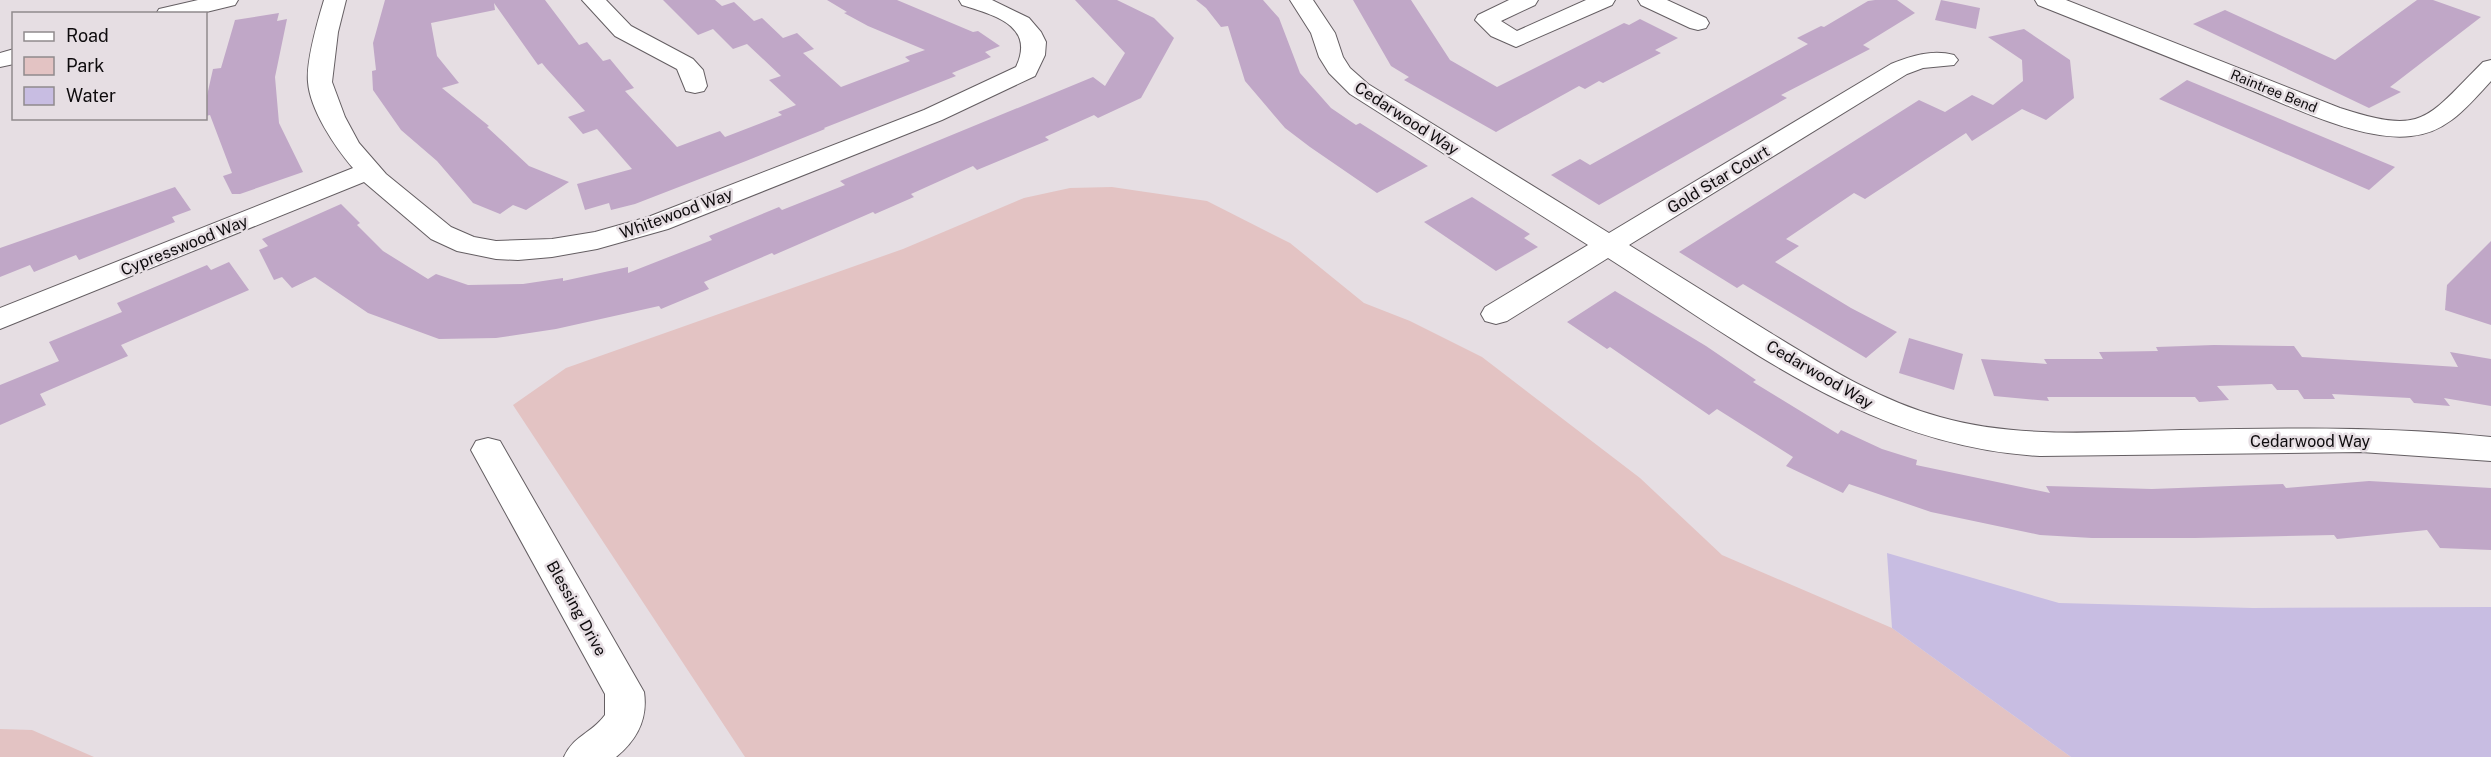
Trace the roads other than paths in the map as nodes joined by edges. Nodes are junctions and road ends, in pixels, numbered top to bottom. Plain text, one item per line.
1 (227, 0) edge
2 (335, 0) edge
3 (593, 0) edge
4 (970, 0) edge
5 (1301, 0) edge
6 (1527, 0) edge
7 (1604, 0) edge
8 (1648, 0) edge
9 (2046, 0) edge
10 (176, 12) edge
11 (1698, 23) dead end
12 (1946, 60) dead end
13 (2491, 67) edge
14 (695, 86) dead end
15 (368, 171) junction
16 (1609, 245) junction
17 (1496, 314) dead end
18 (0, 319) edge
19 (2491, 449) edge
20 (488, 450) dead end
21 (584, 757) edge

1 - 10 street
2 - 15 street, Whitewood Way
3 - 14 street
4 - 15 street, Whitewood Way
5 - 16 street, Cedarwood Way
6 - 7 street
8 - 11 street
9 - 13 street, Raintree Bend
12 - 16 street, Gold Star Court
15 - 18 street, Cypresswood Way
16 - 17 street, Gold Star Court
16 - 19 street, Cedarwood Way
20 - 21 street, Blessing Drive

